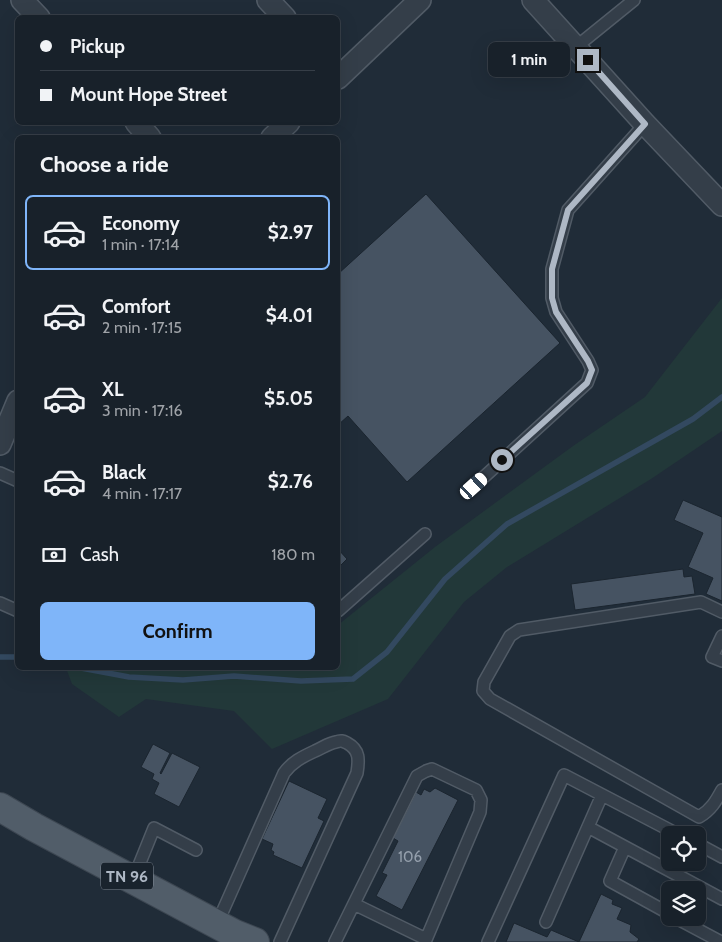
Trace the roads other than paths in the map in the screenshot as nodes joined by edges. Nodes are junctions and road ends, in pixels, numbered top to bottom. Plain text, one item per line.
1 (22, 0) edge
2 (268, 0) edge
3 (420, 0) edge
4 (533, 0) edge
5 (634, 0) edge
6 (35, 15) edge
7 (282, 15) edge
8 (576, 47) junction
9 (340, 74) edge
10 (645, 124) junction
11 (139, 125) edge
12 (285, 125) edge
13 (147, 135) edge
14 (275, 135) edge
15 (722, 205) edge
16 (9, 409) edge
17 (0, 444) edge
18 (0, 473) edge
19 (15, 480) edge
20 (474, 486) dead end
21 (425, 534) dead end
22 (0, 603) edge
23 (340, 609) edge
24 (15, 610) edge
25 (722, 612) edge
26 (722, 636) edge
27 (722, 661) edge
28 (722, 790) edge
29 (602, 795) junction
30 (0, 807) edge
31 (662, 826) edge
32 (588, 827) junction
33 (625, 847) junction
34 (706, 848) edge
35 (196, 850) dead end
36 (722, 857) edge
37 (133, 880) junction
38 (722, 899) edge
39 (354, 904) junction
40 (661, 909) edge
41 (546, 922) dead end
42 (691, 926) edge
43 (234, 935) edge
44 (426, 941) edge
45 (280, 942) edge
46 (335, 942) edge
47 (488, 942) edge
48 (721, 942) edge

1 - 6 street
2 - 7 street
3 - 9 street
4 - 8 street
5 - 8 lane
8 - 10 street
10 - 15 street
10 - 20 lane
11 - 13 street
12 - 14 street
16 - 17 street
18 - 19 lane
21 - 23 lane
22 - 24 lane
25 - 28 lane
26 - 27 lane
29 - 31 lane
29 - 32 lane
29 - 47 lane
30 - 37 main road, TN 96
32 - 33 lane
32 - 41 lane
33 - 38 lane
33 - 40 lane
34 - 36 lane
35 - 37 lane
37 - 43 main road, TN 96
39 - 44 lane
39 - 44 lane
39 - 46 lane
42 - 48 lane
43 - 45 lane

